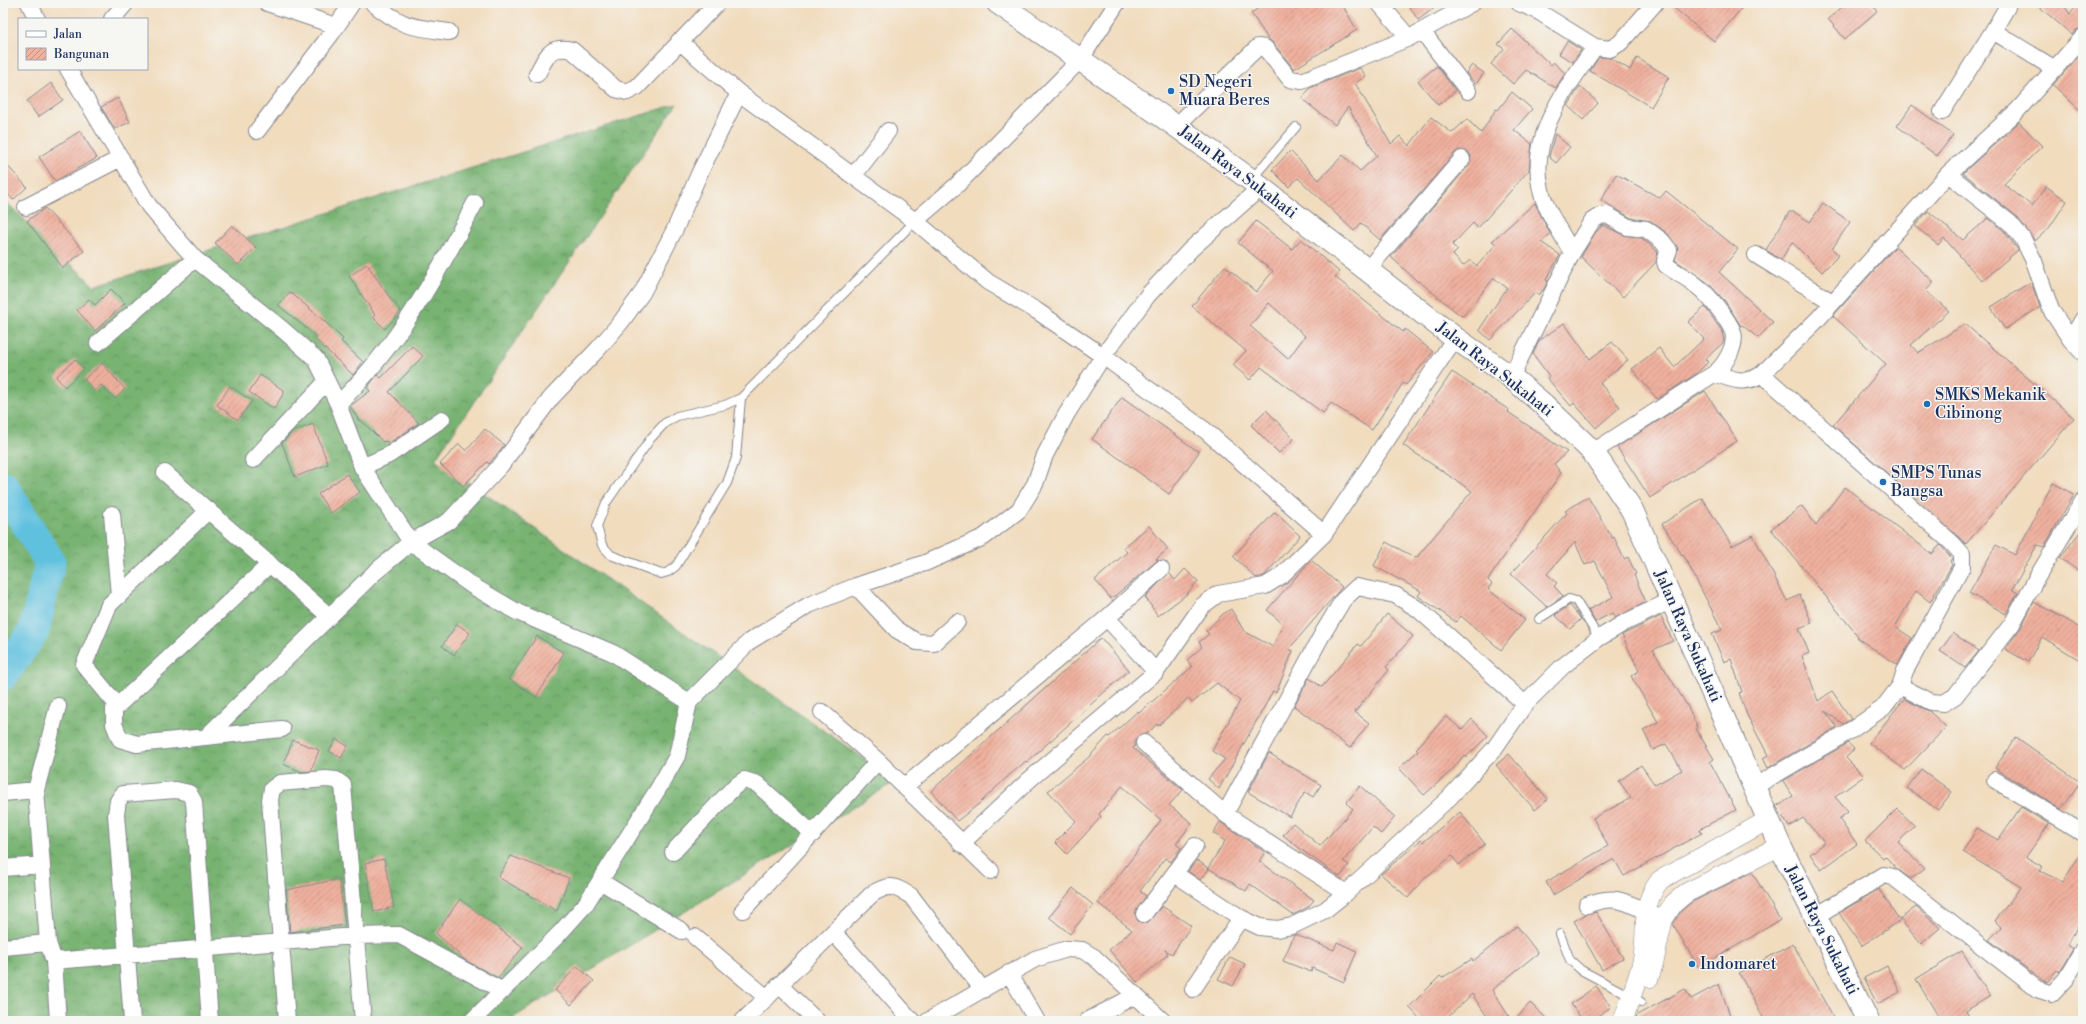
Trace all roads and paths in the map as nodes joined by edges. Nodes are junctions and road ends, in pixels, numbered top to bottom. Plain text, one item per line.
1 (28, 3) edge
2 (126, 3) edge
3 (267, 3) edge
4 (352, 3) edge
5 (372, 3) edge
6 (717, 3) edge
7 (998, 3) edge
8 (1117, 3) edge
9 (1379, 3) edge
10 (1472, 3) edge
11 (1519, 3) edge
12 (1655, 3) edge
13 (2007, 7) dead end
14 (36, 18) edge
15 (113, 18) edge
16 (336, 26) junction
17 (1993, 31) junction
18 (449, 32) dead end
19 (1415, 35) junction
20 (2083, 37) edge
21 (680, 41) junction
22 (1595, 47) junction
23 (1080, 60) junction
24 (2055, 70) junction
25 (74, 72) edge
26 (537, 74) dead end
27 (1468, 91) dead end
28 (740, 93) junction
29 (1942, 112) dead end
30 (1176, 126) junction
31 (1296, 127) dead end
32 (888, 130) dead end
33 (257, 131) dead end
34 (121, 158) junction
35 (1462, 159) dead end
36 (1948, 174) junction
37 (854, 175) junction
38 (1255, 184) junction
39 (475, 203) dead end
40 (26, 207) dead end
41 (915, 221) junction
42 (1572, 253) junction
43 (1756, 255) dead end
44 (195, 259) junction
45 (1367, 270) junction
46 (1832, 302) junction
47 (2083, 319) edge
48 (1455, 338) junction
49 (2071, 340) junction
50 (98, 343) dead end
51 (2083, 353) edge
52 (1103, 356) junction
53 (1715, 373) junction
54 (1762, 374) junction
55 (1511, 377) junction
56 (327, 381) junction
57 (741, 398) junction
58 (338, 404) junction
59 (442, 419) dead end
60 (1593, 452) junction
61 (253, 460) dead end
62 (362, 467) junction
63 (165, 473) dead end
64 (2083, 501) edge
65 (209, 510) junction
66 (112, 514) dead end
67 (1324, 534) junction
68 (411, 542) junction
69 (270, 564) junction
70 (1161, 569) dead end
71 (856, 586) junction
72 (118, 596) junction
73 (1672, 600) junction
74 (329, 616) junction
75 (1107, 618) junction
76 (1539, 618) dead end
77 (957, 622) dead end
78 (1599, 638) junction
79 (1156, 672) junction
80 (1900, 686) junction
81 (689, 702) junction
82 (1525, 704) junction
83 (58, 706) dead end
84 (118, 706) junction
85 (822, 712) dead end
86 (282, 729) dead end
87 (206, 737) junction
88 (1144, 743) dead end
89 (878, 761) junction
90 (1995, 780) dead end
91 (904, 787) junction
92 (1754, 787) junction
93 (36, 790) junction
94 (3, 793) edge
95 (1225, 814) junction
96 (1768, 820) junction
97 (2083, 833) edge
98 (812, 834) junction
99 (961, 844) junction
100 (1195, 846) dead end
101 (1780, 846) junction
102 (673, 852) dead end
103 (42, 865) junction
104 (3, 868) edge
105 (991, 871) dead end
106 (1175, 874) junction
107 (600, 881) junction
108 (1346, 893) junction
109 (1587, 905) dead end
110 (743, 910) dead end
111 (1645, 911) junction
112 (1144, 914) dead end
113 (1816, 916) junction
114 (1241, 918) junction
115 (1663, 920) junction
116 (833, 932) junction
117 (1560, 934) dead end
118 (354, 936) junction
119 (280, 942) junction
120 (48, 943) junction
121 (3, 947) edge
122 (205, 949) junction
123 (2083, 950) edge
124 (128, 955) junction
125 (54, 961) junction
126 (1009, 973) junction
127 (779, 985) junction
128 (1193, 989) dead end
129 (983, 990) junction
130 (503, 991) junction
131 (1136, 995) junction
132 (767, 998) junction
133 (1636, 1000) junction
134 (58, 1021) edge
135 (132, 1021) edge
136 (210, 1021) edge
137 (287, 1021) edge
138 (363, 1021) edge
139 (472, 1021) edge
140 (743, 1021) edge
141 (817, 1021) edge
142 (912, 1021) edge
143 (928, 1021) edge
144 (1037, 1021) edge
145 (1087, 1021) edge
146 (1163, 1021) edge
147 (1623, 1021) edge
148 (1636, 1021) edge
149 (1868, 1021) edge

1 - 14 street
2 - 15 street
3 - 16 street
4 - 16 street
5 - 18 street
6 - 21 street
7 - 23 main road, Jalan Raya Sukahati
8 - 23 street
9 - 19 street
10 - 19 street
11 - 22 street
12 - 22 street
13 - 17 street
16 - 33 street
17 - 24 street
17 - 29 street
19 - 27 street
19 - 30 street
20 - 24 street
21 - 26 street
21 - 28 street
22 - 42 street
23 - 30 main road, Jalan Raya Sukahati
23 - 41 street
24 - 36 street
25 - 34 street
28 - 37 street
28 - 68 street
30 - 38 main road, Jalan Raya Sukahati
31 - 38 lane
32 - 37 street
34 - 40 street
34 - 44 street
35 - 45 street
36 - 46 street
36 - 49 street
37 - 41 street
38 - 45 main road, Jalan Raya Sukahati
38 - 52 street
39 - 58 street
41 - 52 street
41 - 57 lane
42 - 53 street
42 - 55 street
43 - 46 street
44 - 50 street
44 - 56 street
45 - 48 main road, Jalan Raya Sukahati
46 - 54 street
47 - 49 street
48 - 55 main road, Jalan Raya Sukahati
48 - 67 street
49 - 51 street
52 - 67 street
52 - 71 street
53 - 54 street
53 - 60 street
54 - 80 street
55 - 60 main road, Jalan Raya Sukahati
56 - 58 street
56 - 61 street
57 - 57 lane
58 - 62 street
59 - 62 street
60 - 73 main road, Jalan Raya Sukahati
62 - 68 street
63 - 65 street
64 - 80 street
65 - 69 street
65 - 72 street
66 - 72 street
67 - 79 street
68 - 74 street
68 - 81 street
69 - 74 street
69 - 84 street
70 - 75 street
71 - 77 street
71 - 81 street
72 - 84 street
73 - 78 street
73 - 92 main road, Jalan Raya Sukahati
74 - 87 street
75 - 79 street
75 - 91 street
76 - 78 lane
78 - 82 street
79 - 99 street
80 - 92 street
81 - 107 street
82 - 95 street
82 - 108 street
83 - 93 street
84 - 87 street
85 - 89 street
86 - 87 street
88 - 95 street
89 - 91 street
89 - 98 street
90 - 97 street
91 - 99 street
92 - 96 main road, Jalan Raya Sukahati
93 - 94 street
93 - 103 street
95 - 108 street
96 - 101 main road, Jalan Raya Sukahati
96 - 111 street
98 - 102 street
98 - 110 street
99 - 105 street
100 - 106 street
101 - 113 main road, Jalan Raya Sukahati
101 - 115 street
103 - 104 street
103 - 120 street
106 - 112 street
106 - 114 street
107 - 130 street
107 - 132 street
108 - 114 street
109 - 111 street
111 - 115 street
111 - 133 street
113 - 123 street
113 - 149 main road, Jalan Raya Sukahati
114 - 128 street
115 - 133 street
116 - 127 street
116 - 129 street
116 - 142 street
117 - 133 lane
118 - 119 street
118 - 119 street
118 - 130 street
118 - 138 street
119 - 122 street
119 - 137 street
120 - 121 street
120 - 125 street
122 - 124 street
122 - 124 street
122 - 136 street
124 - 125 street
124 - 135 street
125 - 134 street
126 - 129 street
126 - 131 street
126 - 144 street
127 - 132 street
127 - 141 street
129 - 143 street
130 - 139 street
131 - 145 street
131 - 146 street
132 - 140 street
133 - 147 street
133 - 148 street

